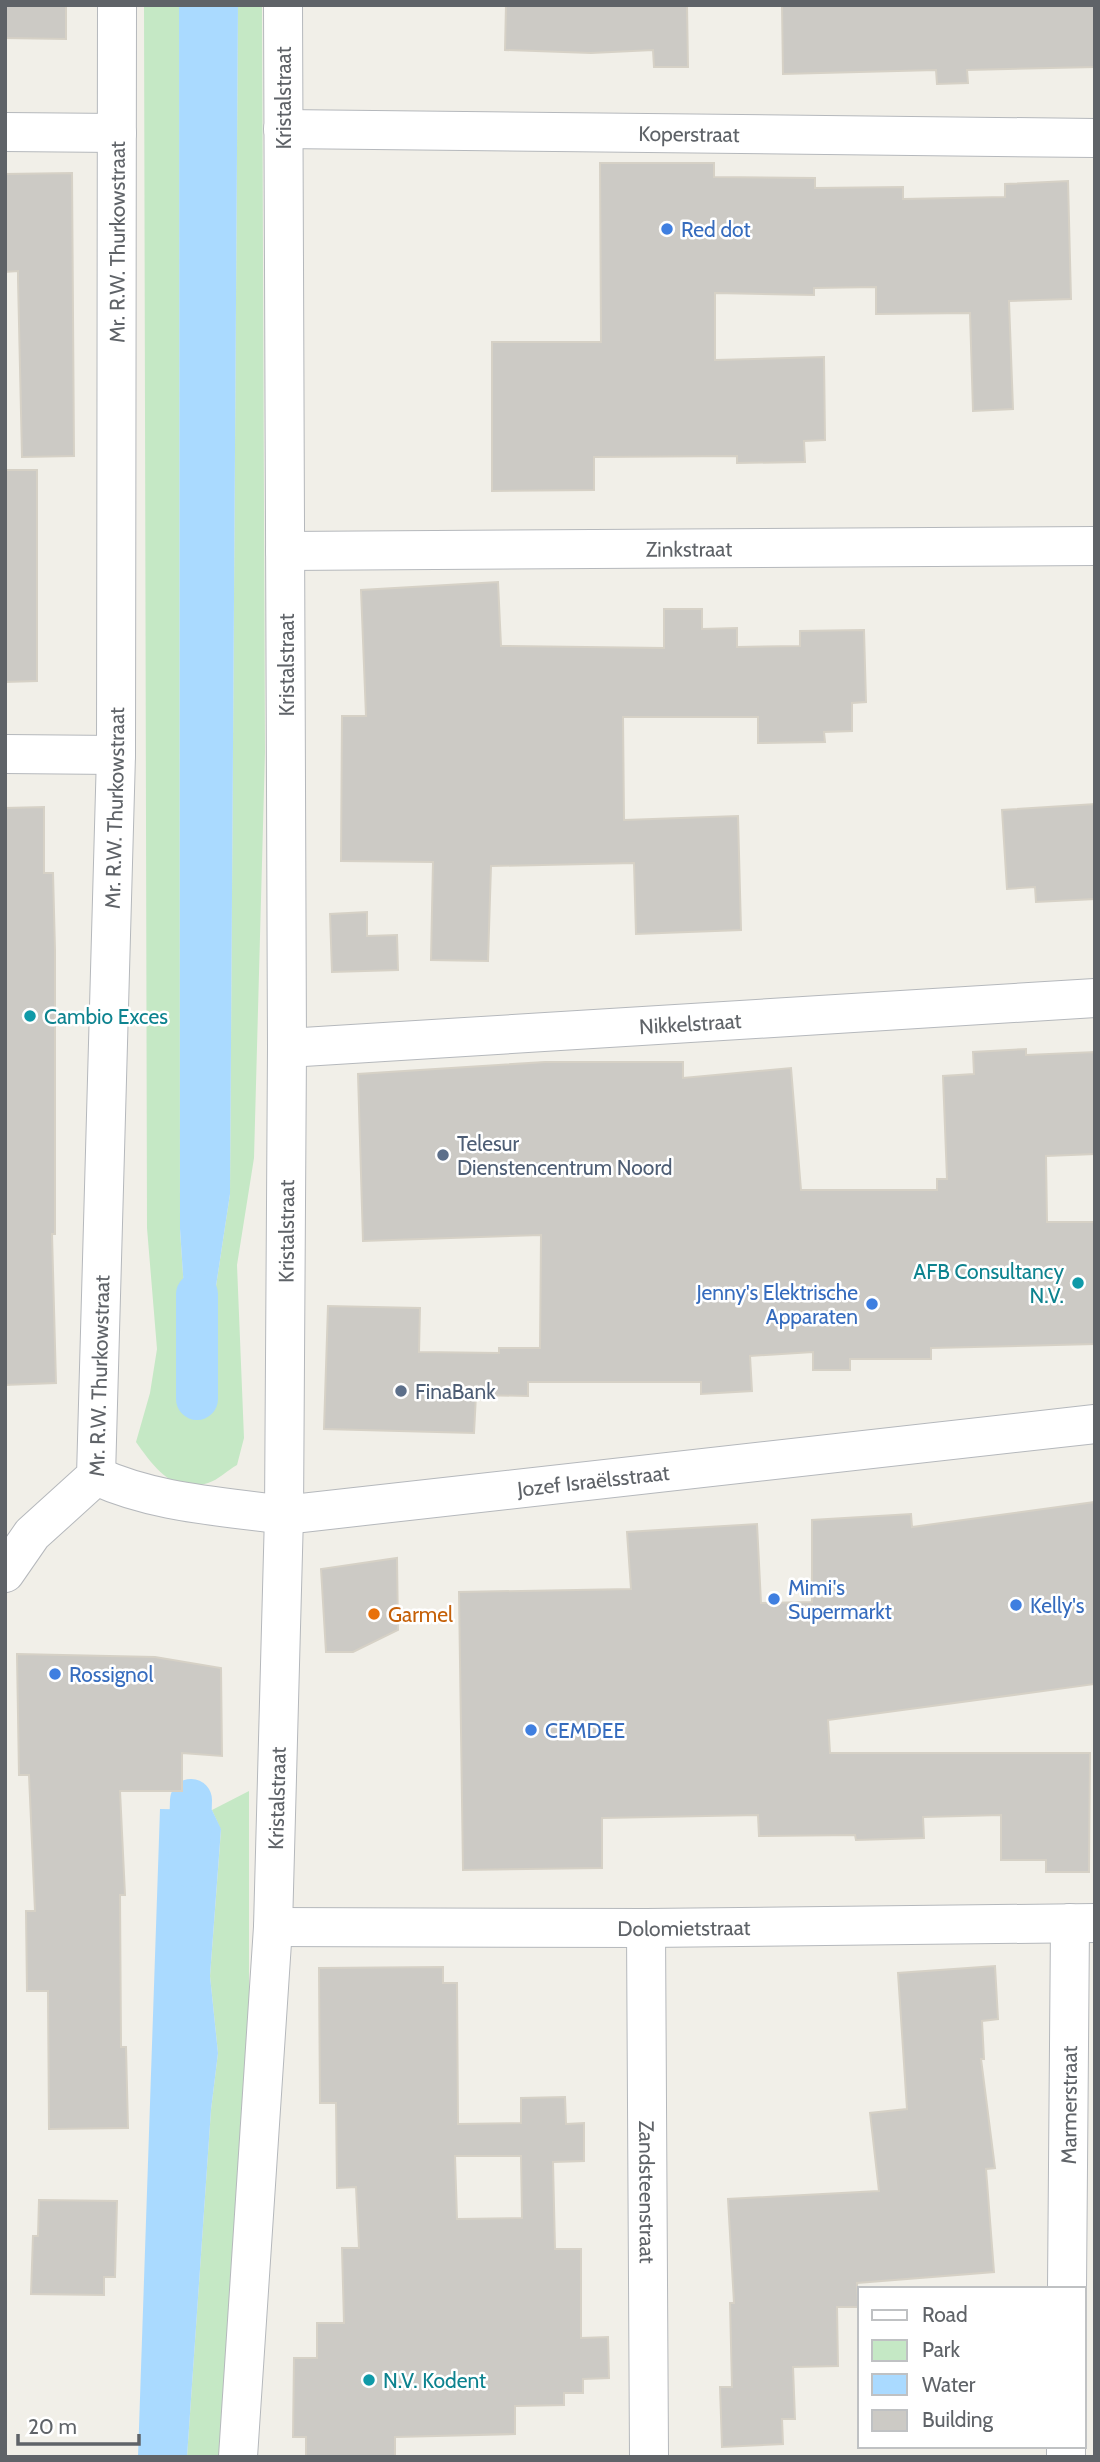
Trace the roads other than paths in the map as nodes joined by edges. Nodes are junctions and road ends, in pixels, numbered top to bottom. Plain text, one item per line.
1 (117, 5) edge
2 (283, 5) edge
3 (283, 129) junction
4 (5, 132) edge
5 (117, 133) junction
6 (1095, 138) edge
7 (1095, 546) edge
8 (285, 551) junction
9 (5, 754) edge
10 (116, 755) junction
11 (1095, 998) edge
12 (287, 1048) junction
13 (1095, 1424) edge
14 (96, 1476) junction
15 (284, 1515) junction
16 (5, 1573) edge
17 (1082, 1923) edge
18 (273, 1927) junction
19 (646, 1928) junction
20 (1067, 2287) edge
21 (238, 2457) edge
22 (649, 2457) edge

1 - 5 street, Mr. R.W. Thurkowstraat
2 - 3 street, Kristalstraat
3 - 6 street, Koperstraat
3 - 8 street, Kristalstraat
4 - 5 street
5 - 10 street, Mr. R.W. Thurkowstraat
7 - 8 street, Zinkstraat
8 - 12 street, Kristalstraat
9 - 10 street
10 - 14 street, Mr. R.W. Thurkowstraat
11 - 12 street, Nikkelstraat
12 - 15 street, Kristalstraat
13 - 15 street, Jozef Israëlsstraat
14 - 15 street, Jozef Israëlsstraat
14 - 16 street, Mr. R.W. Thurkowstraat
15 - 18 street, Kristalstraat
17 - 19 street, Dolomietstraat
17 - 20 street, Marmerstraat
18 - 19 street, Dolomietstraat
18 - 21 street, Kristalstraat
19 - 22 street, Zandsteenstraat

